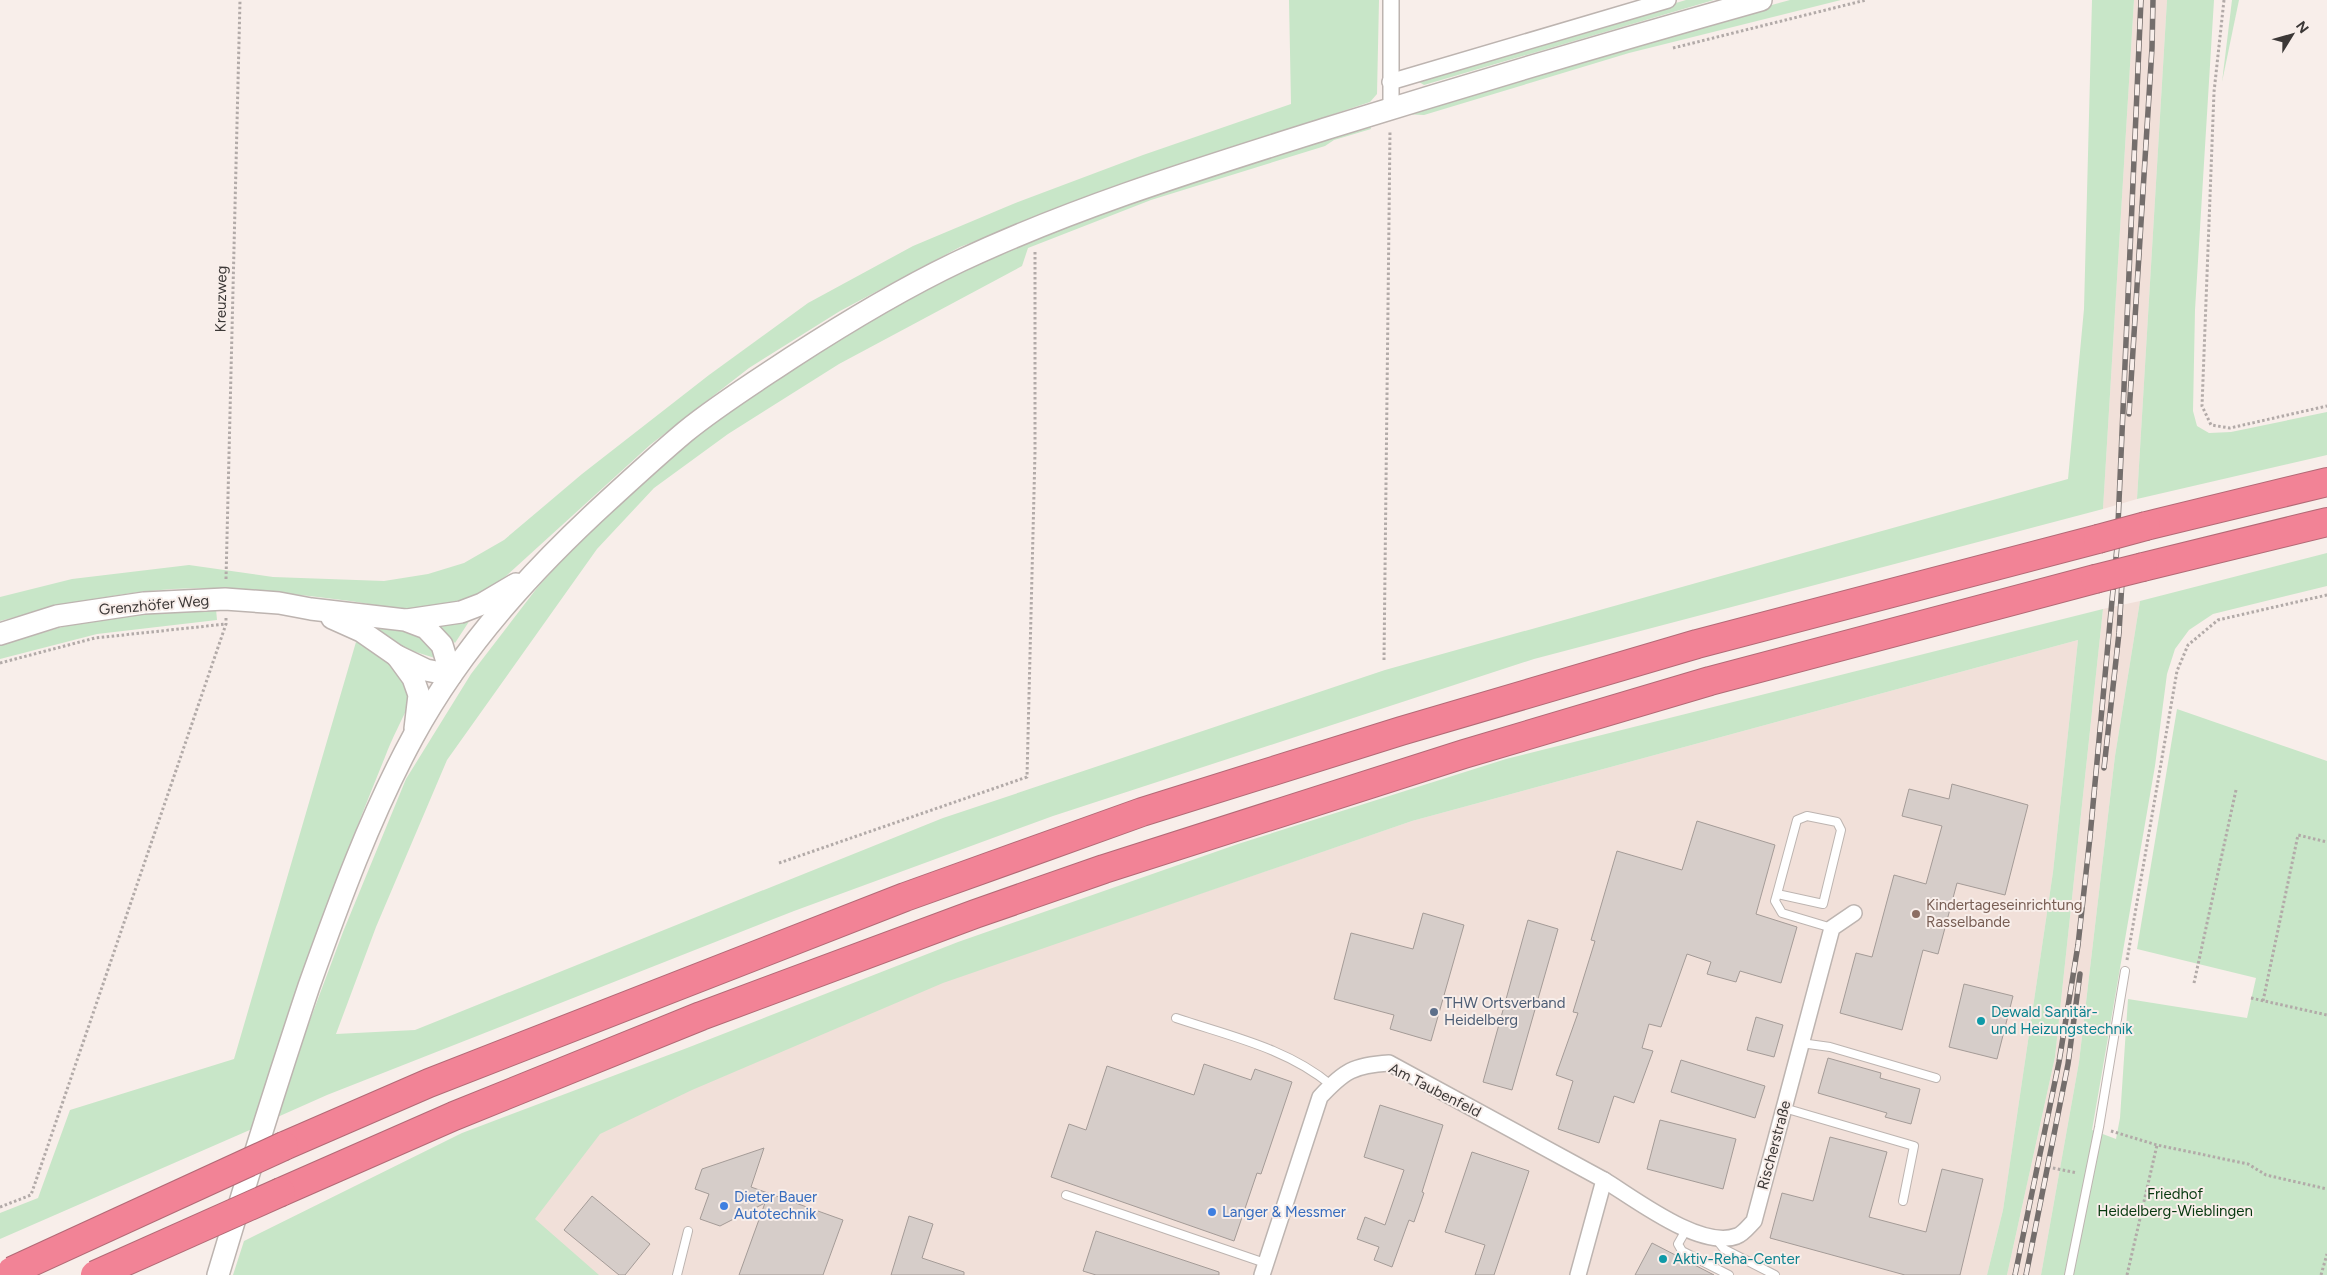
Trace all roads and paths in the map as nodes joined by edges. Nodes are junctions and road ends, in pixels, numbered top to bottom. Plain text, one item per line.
1 (240, 0) edge
2 (1391, 0) edge
3 (1668, 0) edge
4 (1761, 0) edge
5 (1866, 0) edge
6 (2224, 0) edge
7 (1671, 49) dead end
8 (1390, 82) junction
9 (1393, 121) junction
10 (1381, 132) dead end
11 (1035, 247) dead end
12 (2327, 406) edge
13 (2327, 482) edge
14 (2327, 522) edge
15 (532, 575) junction
16 (2327, 595) edge
17 (225, 599) junction
18 (311, 609) junction
19 (406, 620) junction
20 (226, 624) junction
21 (0, 634) edge
22 (397, 656) junction
23 (1384, 660) dead end
24 (0, 663) edge
25 (451, 675) junction
26 (414, 736) junction
27 (2236, 790) dead end
28 (2327, 842) edge
29 (779, 863) dead end
30 (1777, 894) junction
31 (1854, 914) dead end
32 (1832, 928) junction
33 (2125, 971) joint
34 (2194, 983) dead end
35 (2252, 998) dead end
36 (2263, 1001) junction
37 (2327, 1015) edge
38 (1176, 1018) dead end
39 (1801, 1043) junction
40 (1936, 1078) dead end
41 (1332, 1085) junction
42 (1784, 1108) junction
43 (2099, 1128) junction
44 (2157, 1145) junction
45 (2048, 1167) dead end
46 (2073, 1172) dead end
47 (1604, 1180) junction
48 (2327, 1189) edge
49 (1066, 1195) dead end
50 (1903, 1201) dead end
51 (0, 1207) edge
52 (1686, 1230) junction
53 (688, 1231) dead end
54 (1717, 1240) junction
55 (2327, 1254) edge
56 (1264, 1269) edge
57 (9, 1273) edge
58 (95, 1275) edge
59 (218, 1275) edge
60 (677, 1275) edge
61 (1578, 1275) edge
62 (1729, 1275) edge
63 (1775, 1275) edge
64 (2069, 1275) edge
65 (2127, 1275) edge
66 (2321, 1275) edge

1 - 17 path, Kreuzweg
2 - 8 street
3 - 8 street
4 - 9 main road
5 - 7 path
6 - 12 path
8 - 9 street
9 - 10 path
9 - 15 main road
9 - 23 path
11 - 29 path
13 - 57 highway, bridge
14 - 58 highway, bridge
15 - 19 main road
15 - 25 main road
16 - 33 path
17 - 18 main road, Grenzhöfer Weg
17 - 20 path, Kreuzweg
17 - 21 main road, Grenzhöfer Weg
18 - 19 main road, Grenzhöfer Weg
18 - 22 main road, Grenzhöfer Weg
19 - 25 main road, Grenzhöfer Weg
20 - 24 path
20 - 51 path
22 - 25 main road, Grenzhöfer Weg
22 - 26 main road
25 - 26 main road
26 - 59 main road
27 - 34 path
28 - 36 path
30 - 30 lane
30 - 32 lane
31 - 32 street
32 - 39 street, Rischerstraße
33 - 43 lane
35 - 36 path
36 - 37 path
38 - 41 lane
39 - 40 lane
39 - 42 street, Rischerstraße
41 - 47 street, Am Taubenfeld
41 - 56 street, Am Taubenfeld
42 - 50 lane
42 - 54 street, Rischerstraße
43 - 44 path
43 - 64 lane
44 - 48 path
44 - 65 path
45 - 46 path
47 - 52 street
47 - 61 street
49 - 56 lane
52 - 54 street
52 - 62 lane
53 - 60 lane
54 - 63 lane
55 - 66 path

